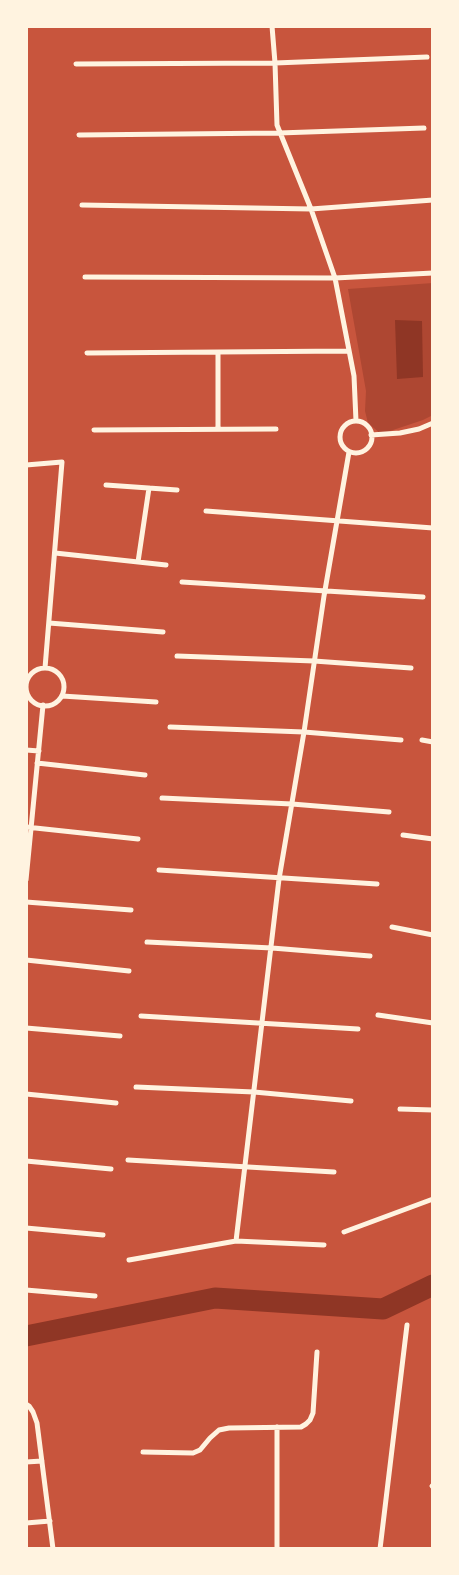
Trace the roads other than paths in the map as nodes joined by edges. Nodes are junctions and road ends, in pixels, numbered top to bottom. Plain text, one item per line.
1 (272, 26) edge
2 (427, 57) dead end
3 (275, 63) junction
4 (76, 64) dead end
5 (424, 128) dead end
6 (279, 133) junction
7 (79, 135) dead end
8 (433, 200) edge
9 (82, 205) dead end
10 (311, 210) junction
11 (433, 273) edge
12 (85, 276) dead end
13 (335, 278) junction
14 (349, 351) junction
15 (87, 353) dead end
16 (218, 353) junction
17 (356, 421) junction
18 (433, 423) edge
19 (218, 428) junction
20 (276, 429) dead end
21 (94, 430) dead end
22 (372, 435) junction
23 (349, 452) junction
24 (26, 465) edge
25 (106, 484) dead end
26 (148, 488) junction
27 (177, 490) dead end
28 (206, 510) dead end
29 (337, 520) junction
30 (433, 528) edge
31 (55, 553) junction
32 (138, 562) junction
33 (166, 565) dead end
34 (182, 582) dead end
35 (325, 590) junction
36 (423, 597) dead end
37 (48, 623) junction
38 (163, 632) dead end
39 (177, 656) dead end
40 (314, 661) junction
41 (45, 668) junction
42 (411, 668) dead end
43 (27, 680) edge
44 (62, 696) junction
45 (156, 702) dead end
46 (43, 705) junction
47 (170, 726) dead end
48 (304, 732) junction
49 (401, 740) dead end
50 (422, 740) dead end
51 (433, 742) edge
52 (26, 750) edge
53 (39, 751) junction
54 (37, 763) junction
55 (145, 774) dead end
56 (162, 798) dead end
57 (292, 804) junction
58 (389, 812) dead end
59 (29, 827) edge
60 (403, 834) dead end
61 (138, 839) dead end
62 (433, 839) edge
63 (159, 870) dead end
64 (279, 879) junction
65 (26, 880) edge
66 (377, 884) dead end
67 (26, 902) edge
68 (131, 910) dead end
69 (392, 927) dead end
70 (433, 935) edge
71 (147, 942) dead end
72 (272, 948) junction
73 (370, 956) dead end
74 (26, 960) edge
75 (129, 971) dead end
76 (378, 1015) dead end
77 (141, 1016) dead end
78 (263, 1022) junction
79 (433, 1023) edge
80 (26, 1028) edge
81 (358, 1029) dead end
82 (120, 1036) dead end
83 (136, 1087) dead end
84 (254, 1092) junction
85 (26, 1094) edge
86 (351, 1101) dead end
87 (116, 1103) dead end
88 (400, 1109) dead end
89 (433, 1110) edge
90 (128, 1160) dead end
91 (26, 1161) edge
92 (245, 1166) junction
93 (111, 1169) dead end
94 (334, 1172) dead end
95 (433, 1199) edge
96 (26, 1228) edge
97 (344, 1232) dead end
98 (103, 1235) dead end
99 (236, 1241) junction
100 (324, 1245) dead end
101 (129, 1260) dead end
102 (26, 1290) edge
103 (95, 1296) dead end
104 (407, 1325) dead end
105 (317, 1352) dead end
106 (26, 1404) edge
107 (277, 1427) junction
108 (143, 1452) dead end
109 (42, 1461) junction
110 (26, 1462) edge
111 (50, 1521) junction
112 (26, 1523) edge
113 (53, 1549) edge
114 (277, 1549) edge
115 (380, 1549) edge

1 - 3 street
2 - 3 street
3 - 4 street
3 - 6 street
5 - 6 street
6 - 7 street
6 - 10 street
8 - 10 street
9 - 10 street
10 - 13 street
11 - 13 street
12 - 13 street
13 - 14 street
14 - 16 street
14 - 17 street
15 - 16 street
16 - 19 street
17 - 22 street
17 - 23 street
18 - 22 street
19 - 20 street
19 - 21 street
22 - 23 street
23 - 29 street
24 - 31 street
25 - 26 street
26 - 27 street
26 - 32 street
28 - 29 street
29 - 30 street
29 - 35 street
31 - 32 street
31 - 37 street
32 - 33 street
34 - 35 street
35 - 36 street
35 - 40 street
37 - 38 street
37 - 41 street
39 - 40 street
40 - 42 street
40 - 48 street
41 - 43 street
41 - 44 street
43 - 46 street
44 - 45 street
44 - 46 street
46 - 53 street
47 - 48 street
48 - 49 street
48 - 57 street
50 - 51 street
52 - 53 street
53 - 54 street
54 - 55 street
54 - 59 street
56 - 57 street
57 - 58 street
57 - 64 street
59 - 61 street
59 - 65 street
60 - 62 street
63 - 64 street
64 - 66 street
64 - 72 street
67 - 68 street
69 - 70 street
71 - 72 street
72 - 73 street
72 - 78 street
74 - 75 street
76 - 79 street
77 - 78 street
78 - 81 street
78 - 84 street
80 - 82 street
83 - 84 street
84 - 86 street
84 - 92 street
85 - 87 street
88 - 89 street
90 - 92 street
91 - 93 street
92 - 94 street
92 - 99 street
95 - 97 street
96 - 98 street
99 - 100 street
99 - 101 street
102 - 103 street
104 - 115 street
105 - 107 street
106 - 109 street
107 - 108 street
107 - 114 street
109 - 110 street
109 - 111 street
111 - 112 street
111 - 113 street

